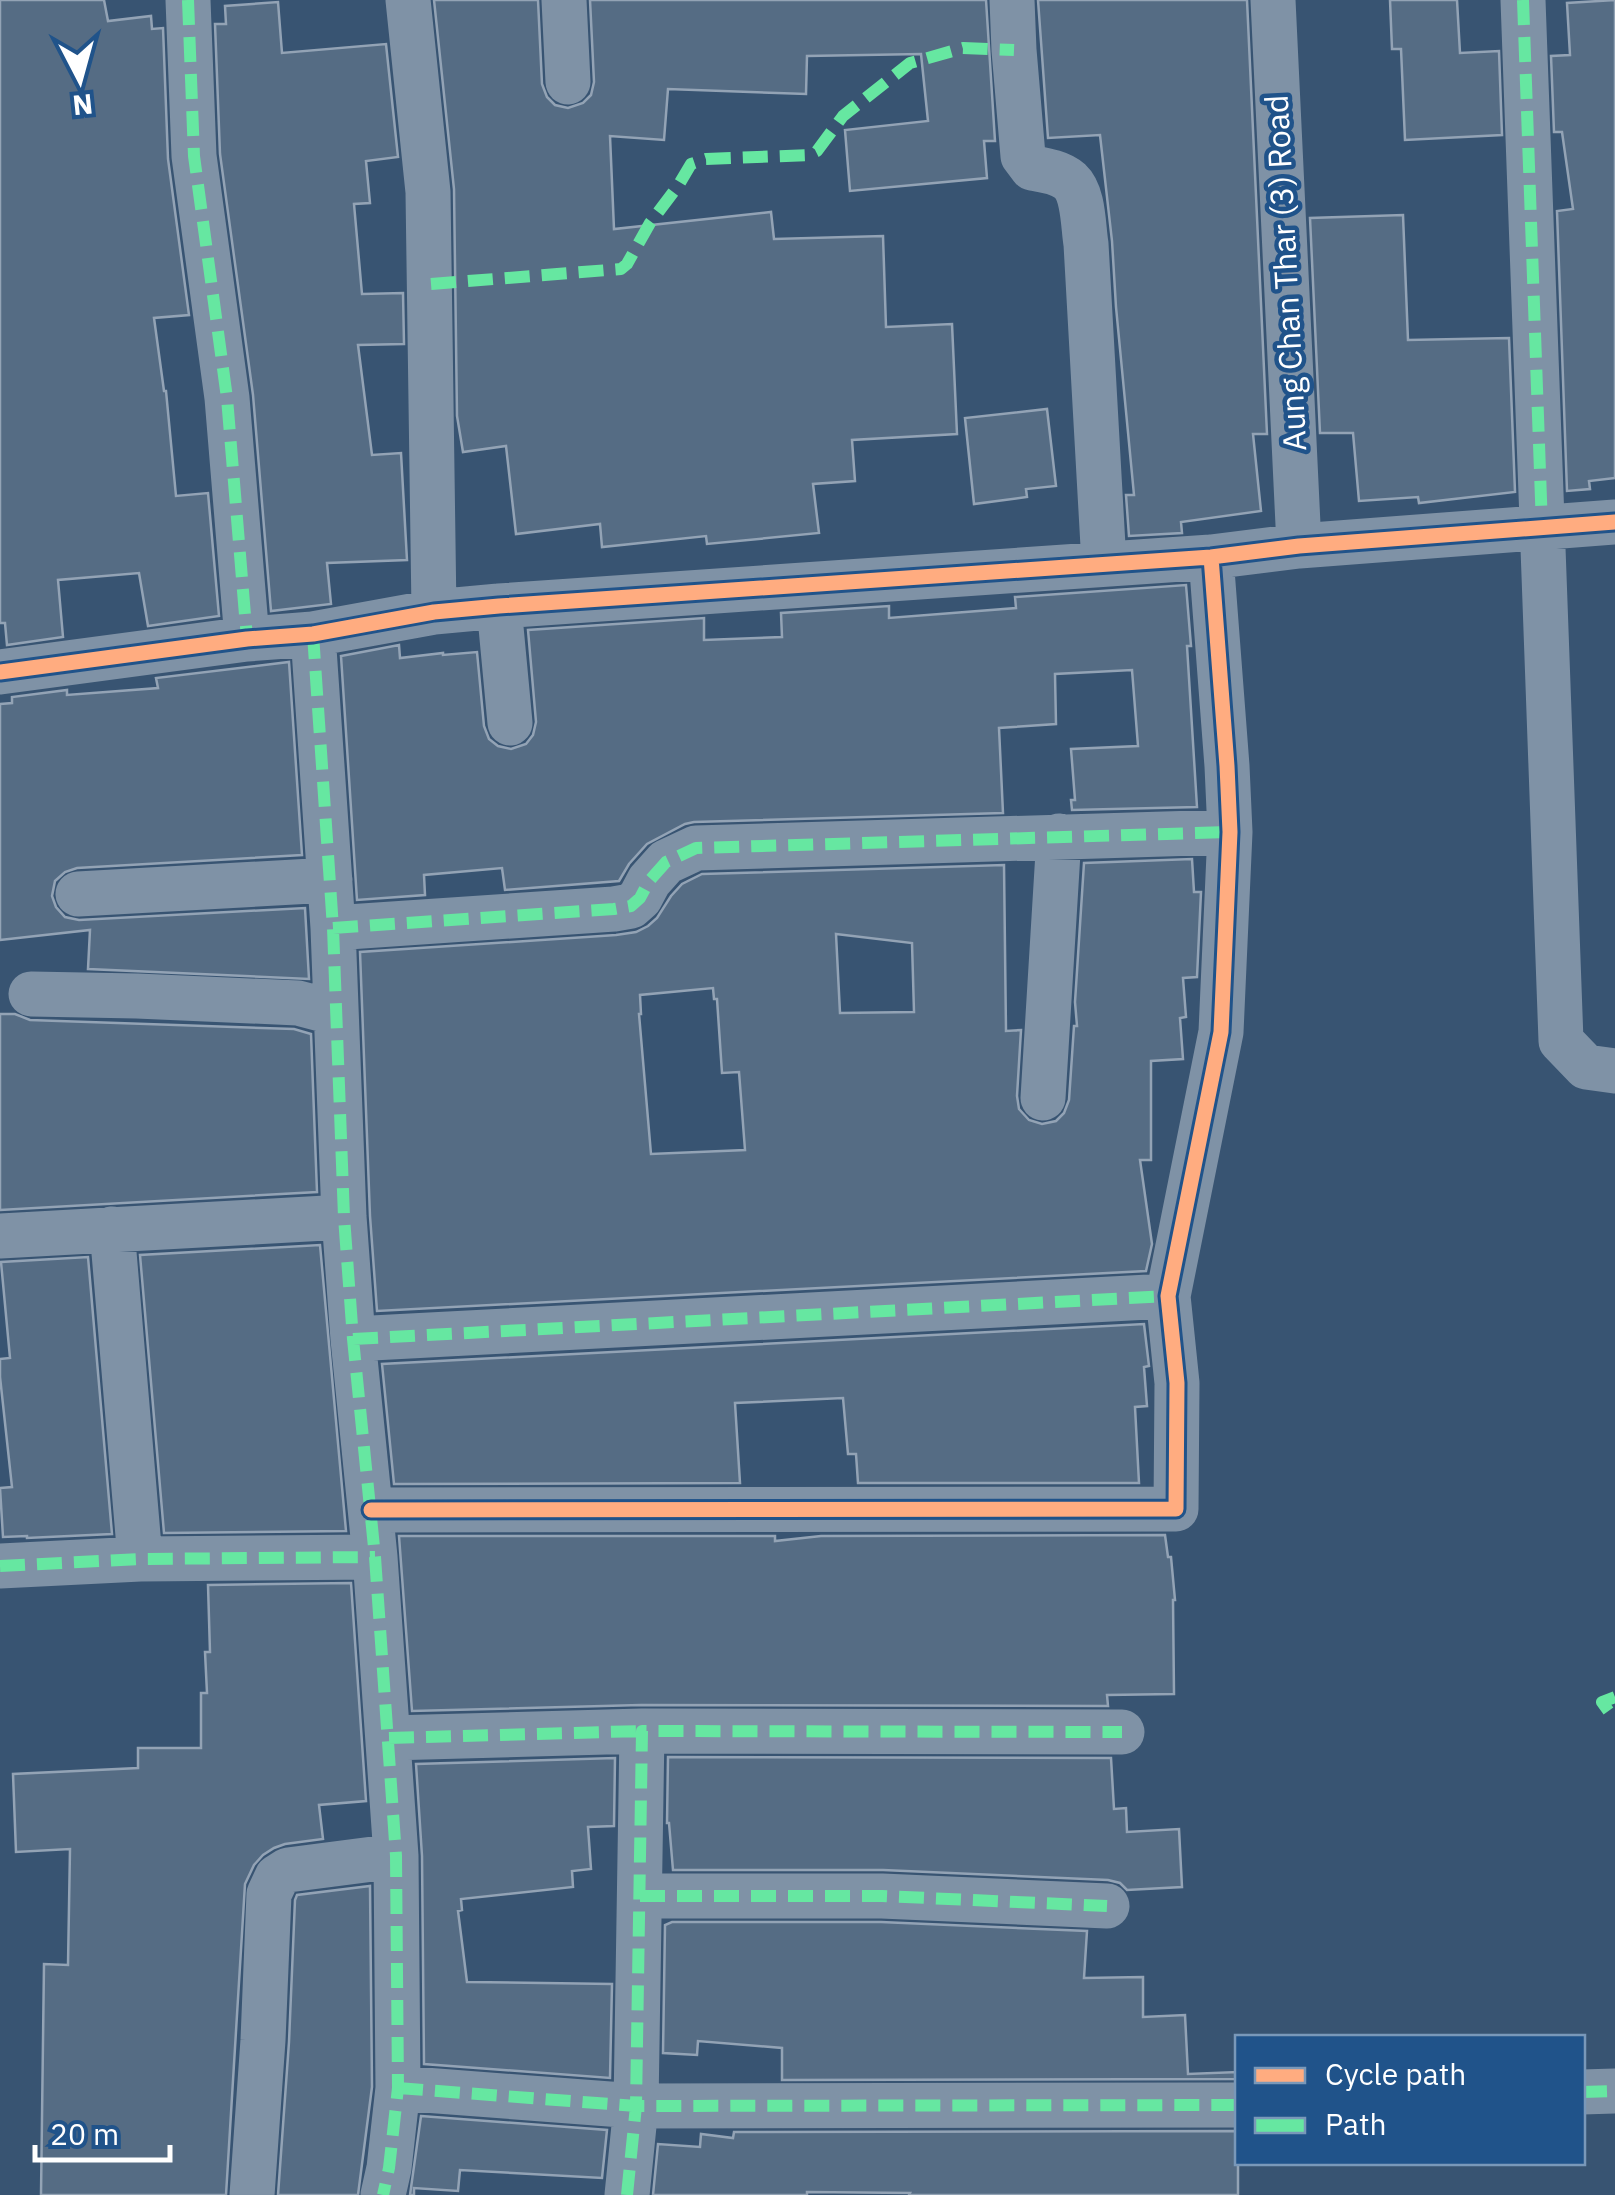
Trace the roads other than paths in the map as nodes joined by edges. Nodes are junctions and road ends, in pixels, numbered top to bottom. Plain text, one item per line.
1 (188, 0) edge
2 (408, 0) edge
3 (564, 0) edge
4 (1012, 0) edge
5 (1273, 0) edge
6 (1524, 0) edge
7 (568, 82) dead end
8 (1615, 522) edge
9 (1542, 527) junction
10 (1300, 546) junction
11 (1211, 557) junction
12 (1104, 564) junction
13 (499, 606) junction
14 (434, 612) junction
15 (313, 634) junction
16 (246, 639) junction
17 (0, 672) edge
18 (510, 723) dead end
19 (1230, 832) junction
20 (1059, 836) junction
21 (330, 880) junction
22 (78, 894) dead end
23 (333, 928) junction
24 (31, 994) dead end
25 (336, 1013) junction
26 (1615, 1071) edge
27 (1043, 1098) dead end
28 (344, 1217) junction
29 (112, 1230) junction
30 (0, 1236) edge
31 (1168, 1296) junction
32 (352, 1339) junction
33 (370, 1510) junction
34 (376, 1557) junction
35 (140, 1559) junction
36 (0, 1566) edge
37 (642, 1731) junction
38 (1122, 1732) dead end
39 (389, 1738) junction
40 (396, 1856) junction
41 (640, 1896) junction
42 (1107, 1906) dead end
43 (398, 2088) junction
44 (1615, 2091) edge
45 (1585, 2092) edge
46 (1235, 2105) edge
47 (636, 2106) junction
48 (252, 2195) edge
49 (383, 2195) edge
50 (626, 2195) edge

1 - 16 street
2 - 14 street
3 - 7 street
4 - 12 street
5 - 10 street, Aung Chan Thar (3) Road
6 - 9 street
8 - 9 street
9 - 10 street
9 - 26 street
10 - 11 street
11 - 12 street
11 - 19 street
12 - 13 street
13 - 14 street
13 - 18 street
14 - 15 street
15 - 16 street
15 - 21 street
16 - 17 street
19 - 20 street
19 - 31 street
20 - 23 street
20 - 27 street
21 - 22 street
21 - 23 street
23 - 25 street
24 - 25 street
25 - 28 street
28 - 29 street
28 - 32 street
29 - 30 street
29 - 35 street
31 - 32 street
31 - 33 street
32 - 33 street
33 - 34 street
34 - 35 street
34 - 39 street
35 - 36 street
37 - 38 street
37 - 39 street
37 - 41 street
39 - 40 street
40 - 43 street
40 - 48 street
41 - 42 street
41 - 47 street
43 - 47 street
43 - 49 street
44 - 45 street
46 - 47 street
47 - 50 street

